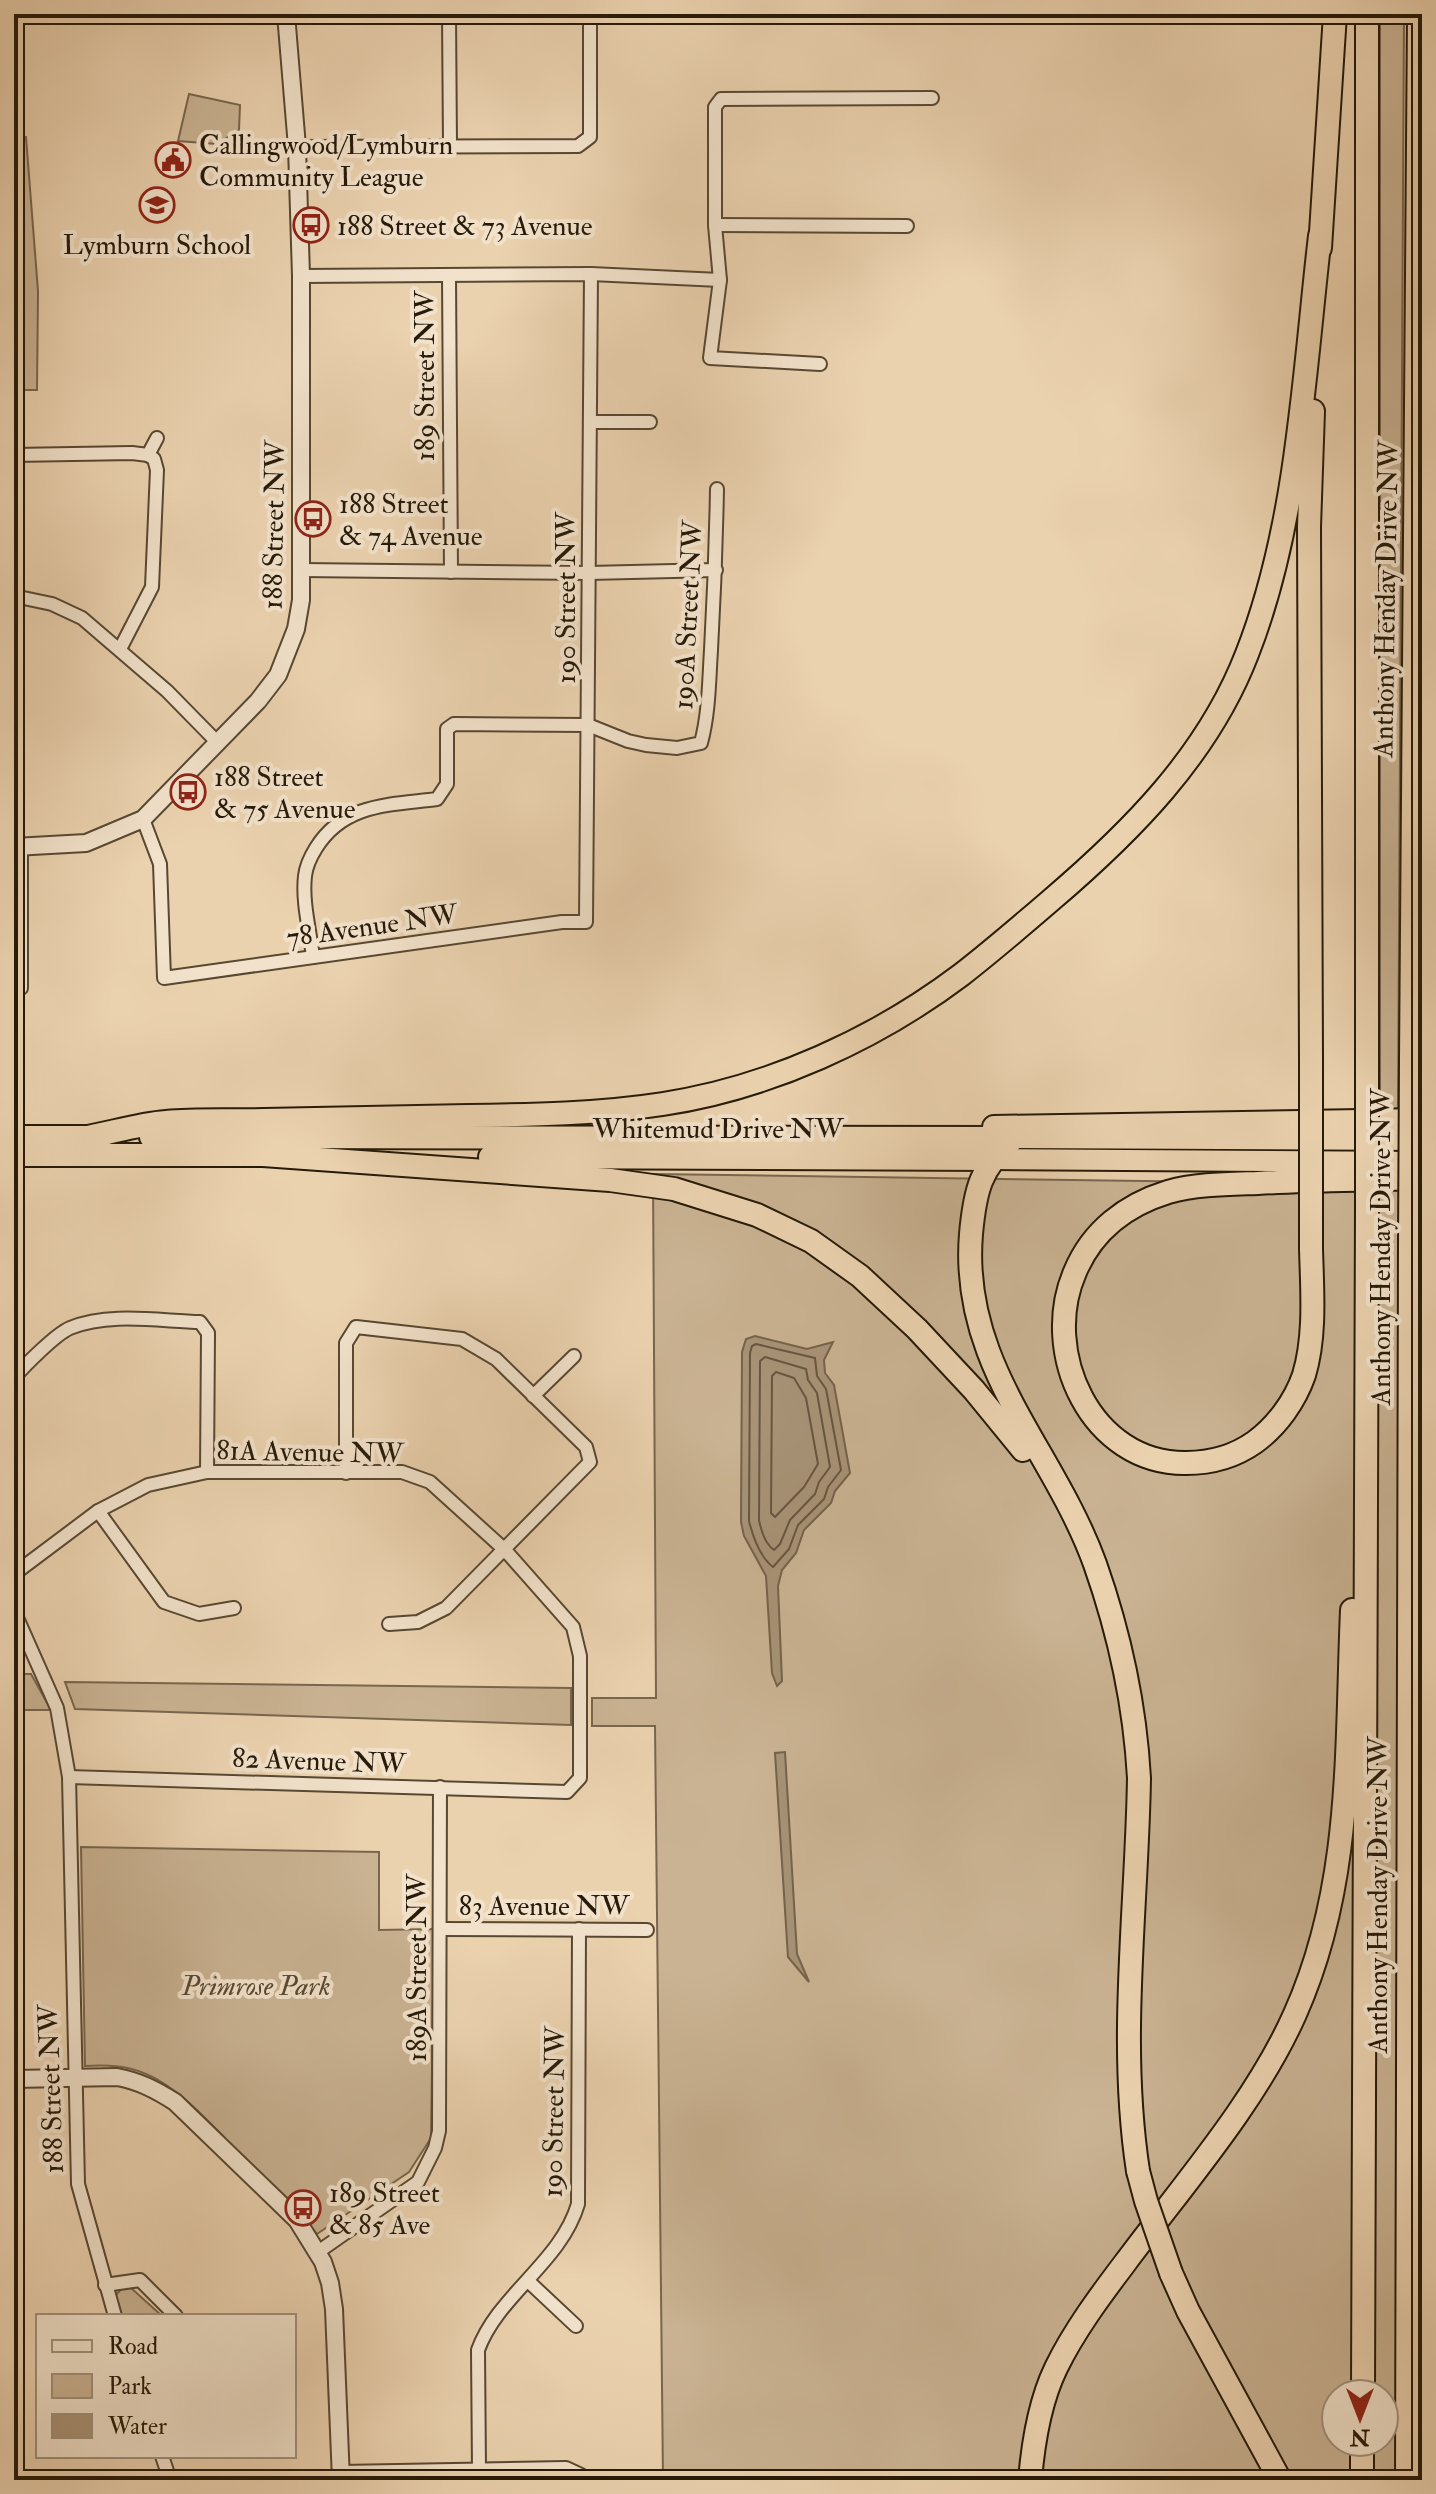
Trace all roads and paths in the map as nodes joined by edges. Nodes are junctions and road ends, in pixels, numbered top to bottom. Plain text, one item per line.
1 (286, 14) edge
2 (449, 14) edge
3 (590, 14) edge
4 (1335, 14) edge
5 (1367, 14) edge
6 (1419, 14) edge
7 (932, 98) dead end
8 (450, 146) junction
9 (297, 147) junction
10 (715, 225) junction
11 (907, 226) dead end
12 (1320, 236) junction
13 (591, 274) junction
14 (301, 276) junction
15 (449, 276) junction
16 (720, 280) junction
17 (820, 364) dead end
18 (590, 422) junction
19 (650, 422) dead end
20 (157, 438) dead end
21 (14, 455) edge
22 (148, 455) junction
23 (717, 489) dead end
24 (301, 570) junction
25 (716, 570) junction
26 (451, 572) junction
27 (589, 573) junction
28 (14, 596) edge
29 (120, 649) junction
30 (588, 725) junction
31 (218, 743) junction
32 (143, 819) junction
33 (17, 846) edge
34 (586, 922) joint
35 (313, 957) junction
36 (17, 988) edge
37 (1422, 1120) edge
38 (14, 1137) edge
39 (88, 1137) junction
40 (810, 1138) junction
41 (1014, 1138) junction
42 (1422, 1140) edge
43 (14, 1155) edge
44 (263, 1155) junction
45 (993, 1159) junction
46 (1422, 1162) edge
47 (1422, 1178) edge
48 (1418, 1243) edge
49 (574, 1356) dead end
50 (17, 1369) edge
51 (533, 1396) junction
52 (207, 1472) junction
53 (346, 1473) junction
54 (1367, 1490) junction
55 (98, 1511) junction
56 (505, 1550) junction
57 (14, 1574) edge
58 (234, 1608) dead end
59 (14, 1611) edge
60 (1112, 1622) junction
61 (389, 1624) dead end
62 (69, 1777) junction
63 (440, 1787) junction
64 (567, 1792) joint
65 (441, 1929) junction
66 (579, 1929) junction
67 (647, 1930) dead end
68 (1422, 1999) edge
69 (75, 2078) junction
70 (14, 2079) edge
71 (1406, 2087) junction
72 (318, 2252) junction
73 (528, 2281) junction
74 (105, 2285) junction
75 (114, 2314) edge
76 (174, 2314) edge
77 (576, 2326) dead end
78 (1363, 2378) edge
79 (163, 2458) edge
80 (1362, 2458) edge
81 (479, 2470) junction
82 (14, 2472) edge
83 (341, 2476) edge
84 (581, 2478) edge
85 (16, 2480) edge
86 (170, 2480) edge
87 (1030, 2480) edge
88 (1280, 2480) edge
89 (1362, 2480) edge
90 (1407, 2480) edge

1 - 9 street, 188 Street NW
2 - 8 street
3 - 8 street
4 - 12 highway
5 - 54 highway, Anthony Henday Drive NW, bridge
6 - 48 highway, Anthony Henday Drive NW, bridge
7 - 10 street
8 - 9 street
9 - 14 street, 188 Street NW
10 - 11 street
10 - 16 street
12 - 39 highway
12 - 47 highway, bridge
13 - 15 street
13 - 16 street
13 - 18 street, 190 Street NW
14 - 15 street
14 - 24 street, 188 Street NW
15 - 26 street, 189 Street NW
16 - 17 street
18 - 19 street
18 - 27 street, 190 Street NW
20 - 22 street
21 - 22 street
22 - 29 street
23 - 25 street, 190A Street NW
24 - 26 street
24 - 31 street, 188 Street NW
25 - 27 street
25 - 30 street, 190A Street NW
26 - 27 street
27 - 30 street, 190 Street NW
28 - 29 street
29 - 31 street
30 - 34 street, 190 Street NW
30 - 35 street
31 - 32 street, 188 Street NW
32 - 33 street
32 - 35 street, 78 Avenue NW
33 - 36 street
34 - 35 street, 78 Avenue NW
37 - 40 highway
38 - 39 highway, Whitemud Drive NW
39 - 40 highway, Whitemud Drive NW
40 - 41 highway, Whitemud Drive NW
41 - 42 highway, Whitemud Drive NW
41 - 45 highway
43 - 44 highway, Whitemud Drive NW
44 - 45 highway, Whitemud Drive NW
44 - 60 highway
45 - 46 highway, Whitemud Drive NW
45 - 60 highway
48 - 71 highway, Anthony Henday Drive NW
49 - 51 street
50 - 52 street
51 - 53 street
51 - 56 street
52 - 53 street, 81A Avenue NW
52 - 55 street, 81A Avenue NW
53 - 56 street, 81A Avenue NW
54 - 78 highway, Anthony Henday Drive NW
54 - 87 highway
55 - 57 street, 81A Avenue NW
55 - 58 street
56 - 61 street
56 - 64 street, 81A Avenue NW
59 - 62 street, 188 Street NW
60 - 88 highway, bridge
62 - 63 street, 82 Avenue NW
62 - 69 street, 188 Street NW
63 - 64 street, 82 Avenue NW
63 - 65 street, 189A Street NW
65 - 66 street, 83 Avenue NW
65 - 72 street, 189A Street NW
66 - 67 street, 83 Avenue NW
66 - 73 street, 190 Street NW
68 - 71 highway
69 - 70 street
69 - 72 street
69 - 74 street, 188 Street NW
71 - 90 highway, Anthony Henday Drive NW
72 - 83 street
73 - 77 street
73 - 81 street, 190 Street NW
74 - 75 street, 188 Street NW
74 - 76 street
79 - 86 street
80 - 89 highway
81 - 83 street
81 - 84 street
82 - 85 street

